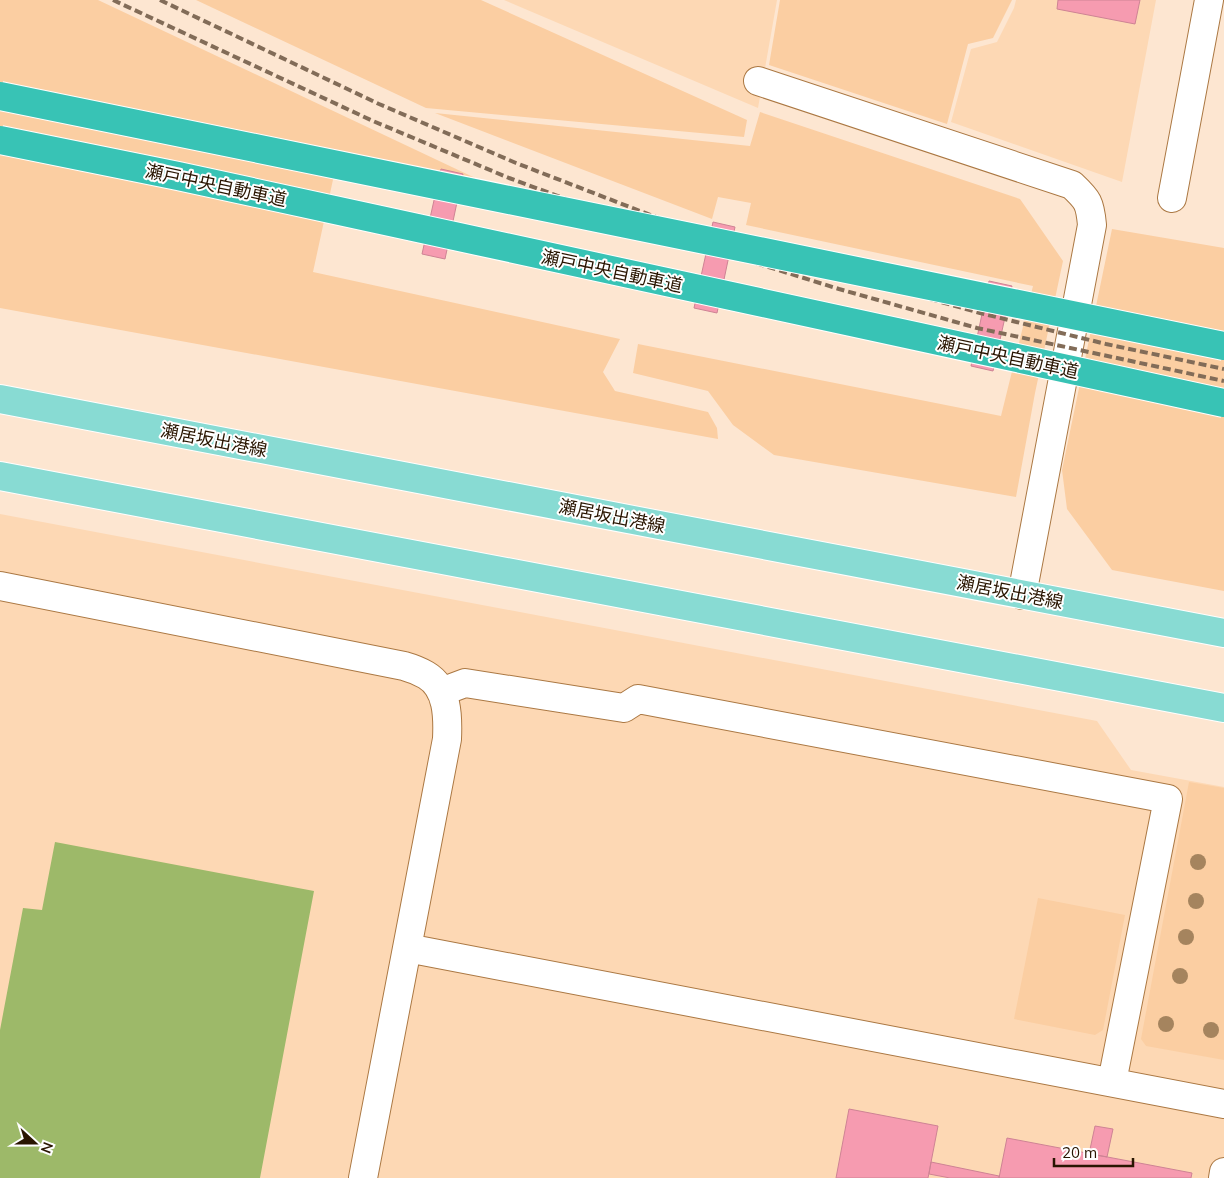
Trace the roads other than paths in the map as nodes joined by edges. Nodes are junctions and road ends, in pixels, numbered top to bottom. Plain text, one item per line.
1 (1209, 0) edge
2 (758, 80) dead end
3 (0, 96) edge
4 (0, 140) edge
5 (1172, 198) dead end
6 (1224, 346) edge
7 (0, 399) edge
8 (1224, 403) edge
9 (0, 476) edge
10 (0, 586) edge
11 (1022, 595) junction
12 (1224, 633) edge
13 (441, 692) junction
14 (1224, 708) edge
15 (407, 948) junction
16 (1112, 1082) junction
17 (1224, 1104) edge
18 (1224, 1172) edge
19 (363, 1178) edge
20 (1223, 1178) edge

1 - 5 street
2 - 11 street
3 - 6 highway, bridge
4 - 8 highway, 瀬戸中央自動車道, bridge
7 - 11 main road, 瀬居坂出港線
9 - 14 main road
10 - 13 street
11 - 12 main road, 瀬居坂出港線
13 - 15 street
13 - 16 street
15 - 16 street
15 - 19 street
16 - 17 street
18 - 20 street

